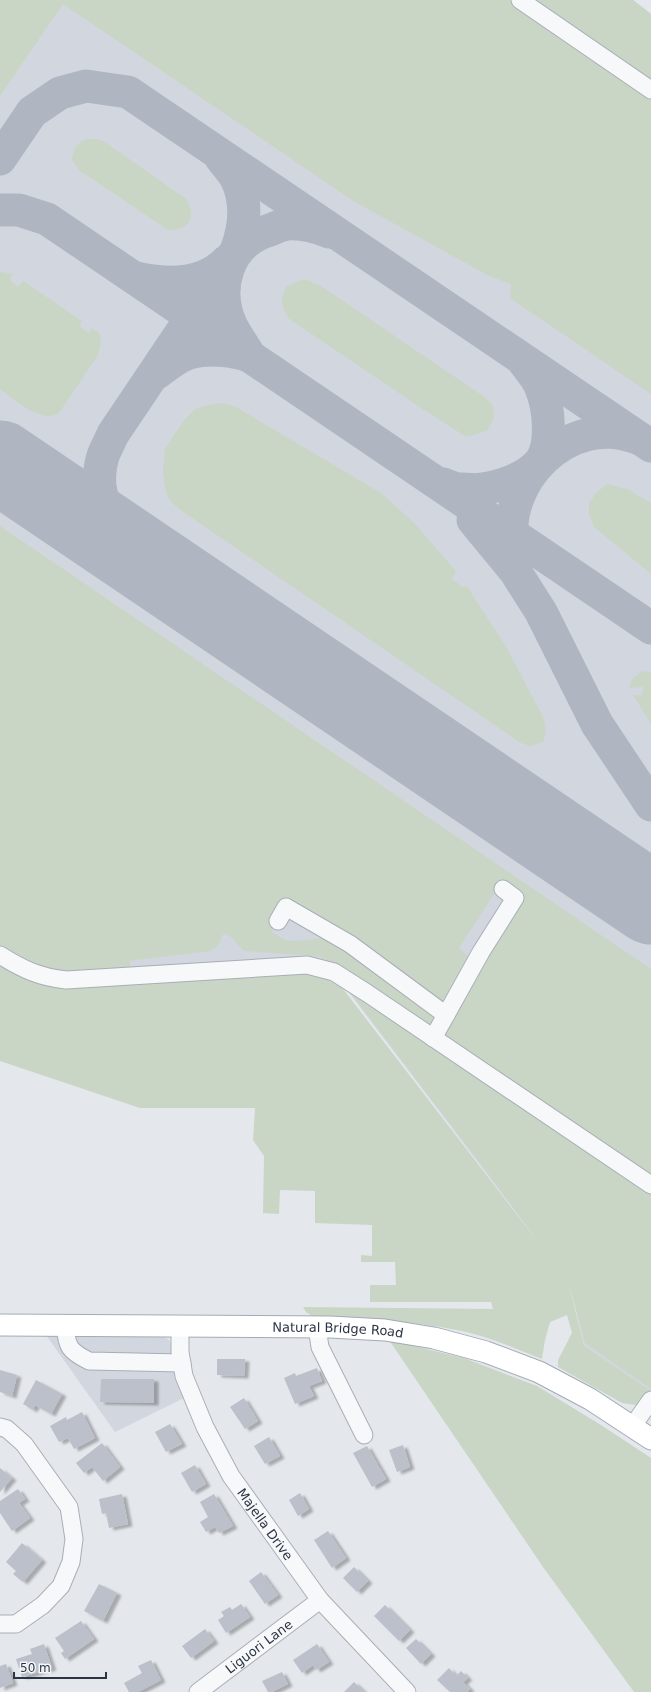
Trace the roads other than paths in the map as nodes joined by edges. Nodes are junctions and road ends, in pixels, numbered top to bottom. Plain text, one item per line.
1 (520, 0) edge
2 (651, 90) edge
3 (504, 889) dead end
4 (278, 921) dead end
5 (0, 955) edge
6 (446, 1015) junction
7 (433, 1038) junction
8 (651, 1185) edge
9 (0, 1325) edge
10 (65, 1326) junction
11 (180, 1326) junction
12 (317, 1327) junction
13 (182, 1363) junction
14 (651, 1400) edge
15 (0, 1427) edge
16 (632, 1427) junction
17 (364, 1435) dead end
18 (651, 1439) edge
19 (320, 1600) junction
20 (0, 1624) edge
21 (198, 1692) edge
22 (406, 1692) edge

1 - 2 street
3 - 6 street
4 - 6 street
5 - 7 street
6 - 7 street
7 - 8 street
9 - 10 main road, Natural Bridge Road
10 - 11 main road, Natural Bridge Road
10 - 13 street
11 - 12 main road, Natural Bridge Road
11 - 13 street, Majella Drive
12 - 16 main road, Natural Bridge Road
12 - 17 street
13 - 19 street, Majella Drive
14 - 16 street
15 - 20 street
16 - 18 main road, Natural Bridge Road
19 - 21 street, Liguori Lane
19 - 22 street, Majella Drive

